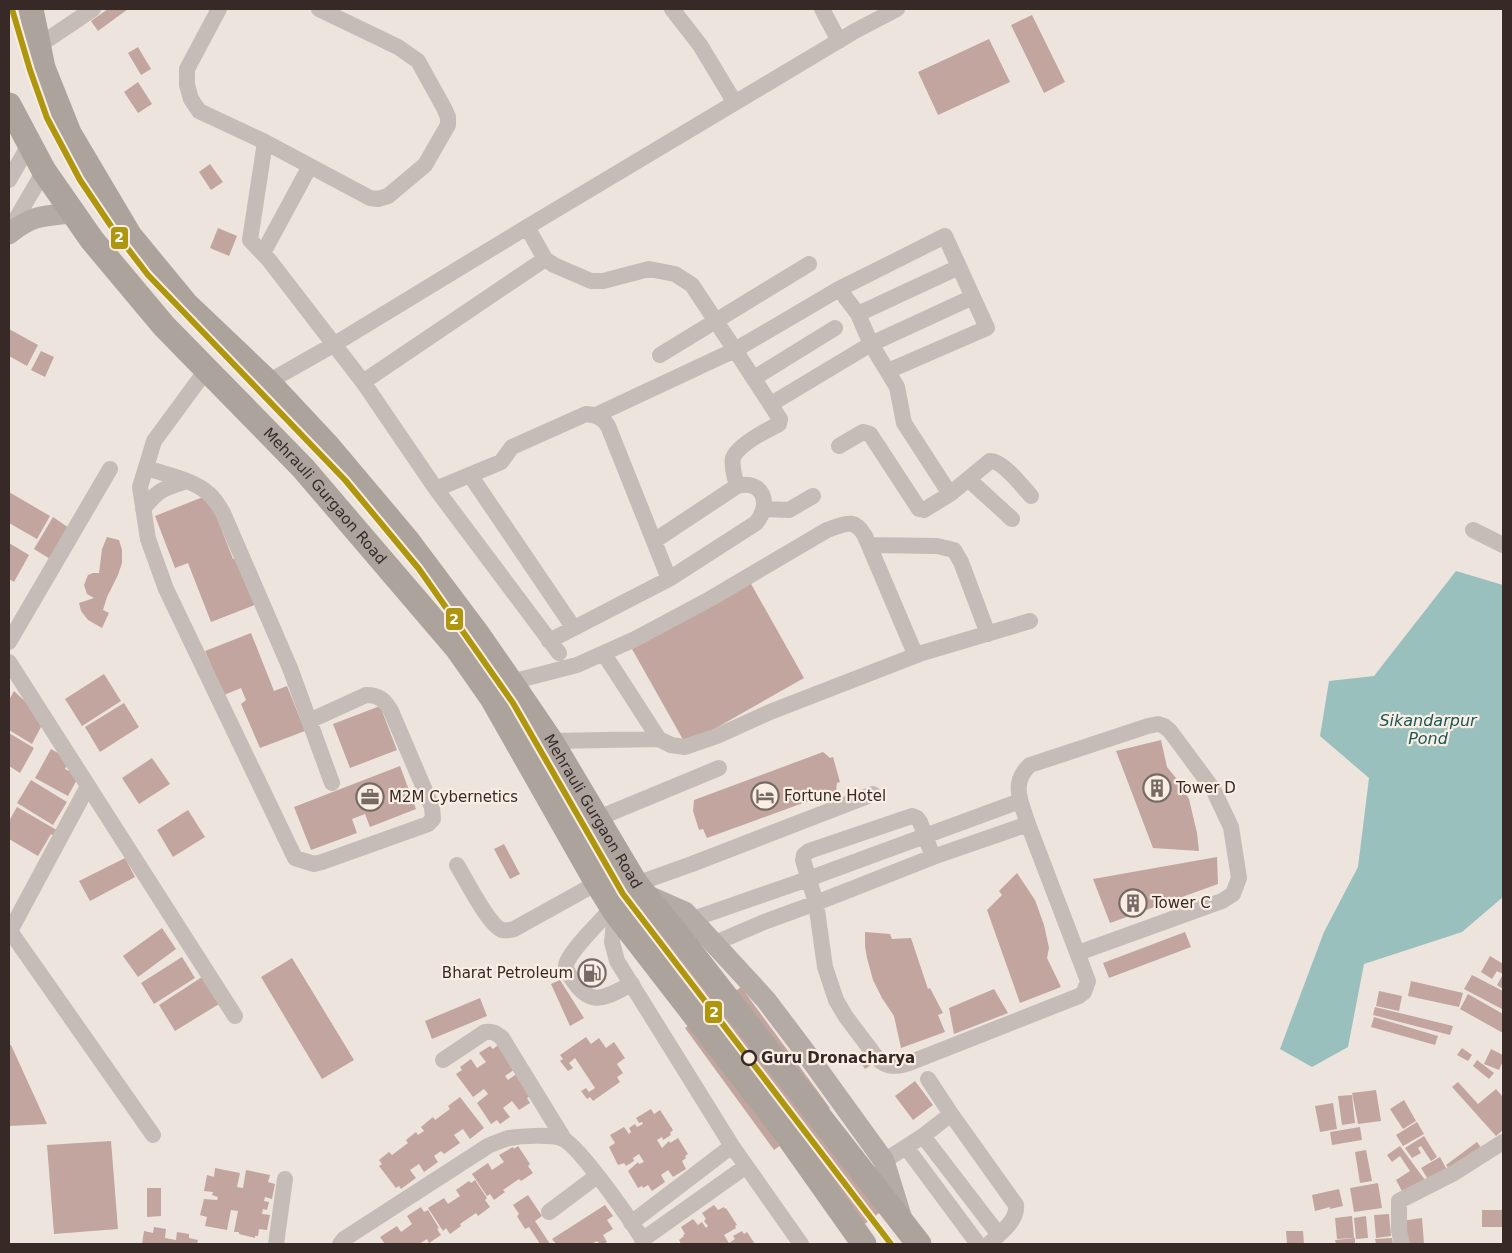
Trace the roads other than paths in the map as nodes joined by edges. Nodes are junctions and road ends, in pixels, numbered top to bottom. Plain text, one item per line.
1 (31, 9) edge
2 (93, 9) edge
3 (219, 9) edge
4 (319, 9) edge
5 (672, 9) edge
6 (822, 9) edge
7 (897, 9) edge
8 (839, 41) junction
9 (38, 46) junction
10 (735, 103) junction
11 (9, 113) edge
12 (265, 142) junction
13 (29, 146) junction
14 (310, 166) junction
15 (44, 172) junction
16 (9, 180) edge
17 (72, 213) junction
18 (527, 227) junction
19 (9, 233) edge
20 (263, 253) junction
21 (545, 259) junction
22 (809, 264) dead end
23 (959, 267) junction
24 (839, 289) junction
25 (973, 297) junction
26 (858, 314) junction
27 (716, 321) junction
28 (835, 328) dead end
29 (871, 344) junction
30 (334, 345) junction
31 (735, 350) junction
32 (660, 355) dead end
33 (207, 369) junction
34 (888, 372) junction
35 (754, 378) junction
36 (268, 382) junction
37 (363, 382) junction
38 (770, 404) junction
39 (596, 416) junction
40 (327, 445) junction
41 (839, 446) dead end
42 (147, 468) junction
43 (303, 468) junction
44 (110, 470) dead end
45 (470, 475) junction
46 (968, 479) junction
47 (187, 481) junction
48 (736, 486) junction
49 (436, 489) junction
50 (950, 494) junction
51 (812, 496) dead end
52 (1032, 496) dead end
53 (143, 509) junction
54 (764, 509) junction
55 (1012, 519) dead end
56 (1473, 530) dead end
57 (654, 541) junction
58 (869, 545) junction
59 (1503, 546) edge
60 (670, 579) junction
61 (1030, 621) dead end
62 (573, 627) junction
63 (988, 634) junction
64 (9, 642) edge
65 (604, 654) junction
66 (922, 654) junction
67 (9, 662) edge
68 (511, 682) junction
69 (309, 720) junction
70 (659, 739) junction
71 (551, 741) junction
72 (719, 768) dead end
73 (332, 783) dead end
74 (88, 786) junction
75 (873, 794) dead end
76 (1020, 801) junction
77 (596, 819) junction
78 (1028, 824) junction
79 (925, 836) junction
80 (933, 857) junction
81 (457, 865) dead end
82 (808, 879) junction
83 (596, 883) junction
84 (640, 889) junction
85 (816, 903) junction
86 (614, 910) junction
87 (693, 919) junction
88 (9, 932) edge
89 (715, 943) junction
90 (1078, 953) junction
91 (632, 984) junction
92 (235, 1016) dead end
93 (443, 1060) dead end
94 (928, 1079) dead end
95 (951, 1114) junction
96 (153, 1135) dead end
97 (923, 1136) junction
98 (564, 1140) junction
99 (1503, 1142) edge
100 (732, 1146) junction
101 (906, 1147) junction
102 (884, 1161) junction
103 (745, 1167) junction
104 (597, 1176) junction
105 (285, 1179) dead end
106 (549, 1212) dead end
107 (631, 1223) junction
108 (912, 1235) edge
109 (994, 1240) edge
110 (644, 1242) edge
111 (276, 1244) edge
112 (340, 1244) edge
113 (801, 1244) edge
114 (864, 1244) edge
115 (978, 1244) edge
116 (1402, 1244) edge

1 - 9 highway, Mehrauli Gurgaon Road
2 - 9 street
3 - 12 street
4 - 14 street
5 - 10 street
6 - 8 street
7 - 8 street
8 - 10 street
9 - 36 highway, Mehrauli Gurgaon Road
10 - 18 street
11 - 13 highway, Mehrauli Gurgaon Road
12 - 14 street
12 - 20 street
13 - 15 highway, Mehrauli Gurgaon Road
13 - 16 street
14 - 20 street
15 - 17 highway, Mehrauli Gurgaon Road
15 - 19 street
17 - 19 main road
17 - 33 highway, Mehrauli Gurgaon Road
18 - 21 street
18 - 30 street
20 - 30 street
21 - 27 street
21 - 37 street
22 - 27 street
23 - 24 street
23 - 25 street
23 - 26 street
24 - 26 street
24 - 31 street
25 - 29 street
25 - 34 street
26 - 29 street
27 - 31 street
27 - 32 street
28 - 35 street
29 - 34 street
29 - 38 street
30 - 36 street
30 - 37 street
31 - 35 street
31 - 39 street
33 - 42 street
33 - 43 highway, Mehrauli Gurgaon Road
34 - 50 street
35 - 38 street
36 - 40 highway, Mehrauli Gurgaon Road
37 - 49 street
38 - 48 street
39 - 45 street
39 - 57 street
40 - 43 highway
40 - 68 highway, Mehrauli Gurgaon Road
41 - 50 street
42 - 47 street
42 - 53 street
43 - 83 highway, Mehrauli Gurgaon Road
44 - 64 street
45 - 49 street
45 - 62 street
46 - 50 street
46 - 52 street
46 - 55 street
47 - 53 street
47 - 69 street
48 - 54 street
48 - 57 street
49 - 62 street
51 - 54 street
53 - 69 street
54 - 60 street
56 - 59 street
57 - 60 street
58 - 63 street
58 - 65 street
58 - 66 street
60 - 62 street
61 - 63 street
63 - 66 street
65 - 68 street
65 - 70 street
66 - 70 street
67 - 74 street
68 - 71 highway, Mehrauli Gurgaon Road
69 - 73 street
70 - 71 street
71 - 77 highway, Mehrauli Gurgaon Road
72 - 77 street
74 - 88 street
74 - 92 street
75 - 84 street
76 - 78 street
76 - 79 street
76 - 90 street
77 - 84 highway, Mehrauli Gurgaon Road
78 - 80 street
78 - 90 street
79 - 80 street
79 - 82 street
79 - 82 street
80 - 85 street
81 - 83 street
82 - 85 street
82 - 87 street
83 - 86 highway, Mehrauli Gurgaon Road
84 - 87 main road
84 - 108 highway, Mehrauli Gurgaon Road
85 - 89 street
85 - 90 street
86 - 91 street
86 - 91 street
86 - 114 highway, Mehrauli Gurgaon Road
87 - 89 main road
88 - 96 street
89 - 102 main road
91 - 100 street
93 - 98 street
94 - 95 street
95 - 97 street
95 - 109 street
97 - 101 street
97 - 109 street
98 - 104 street
98 - 112 street
99 - 116 street
100 - 103 street
100 - 107 street
101 - 102 street
101 - 115 street
102 - 108 main road
103 - 110 street
103 - 113 street
104 - 106 street
104 - 107 street
105 - 111 street
107 - 110 street

